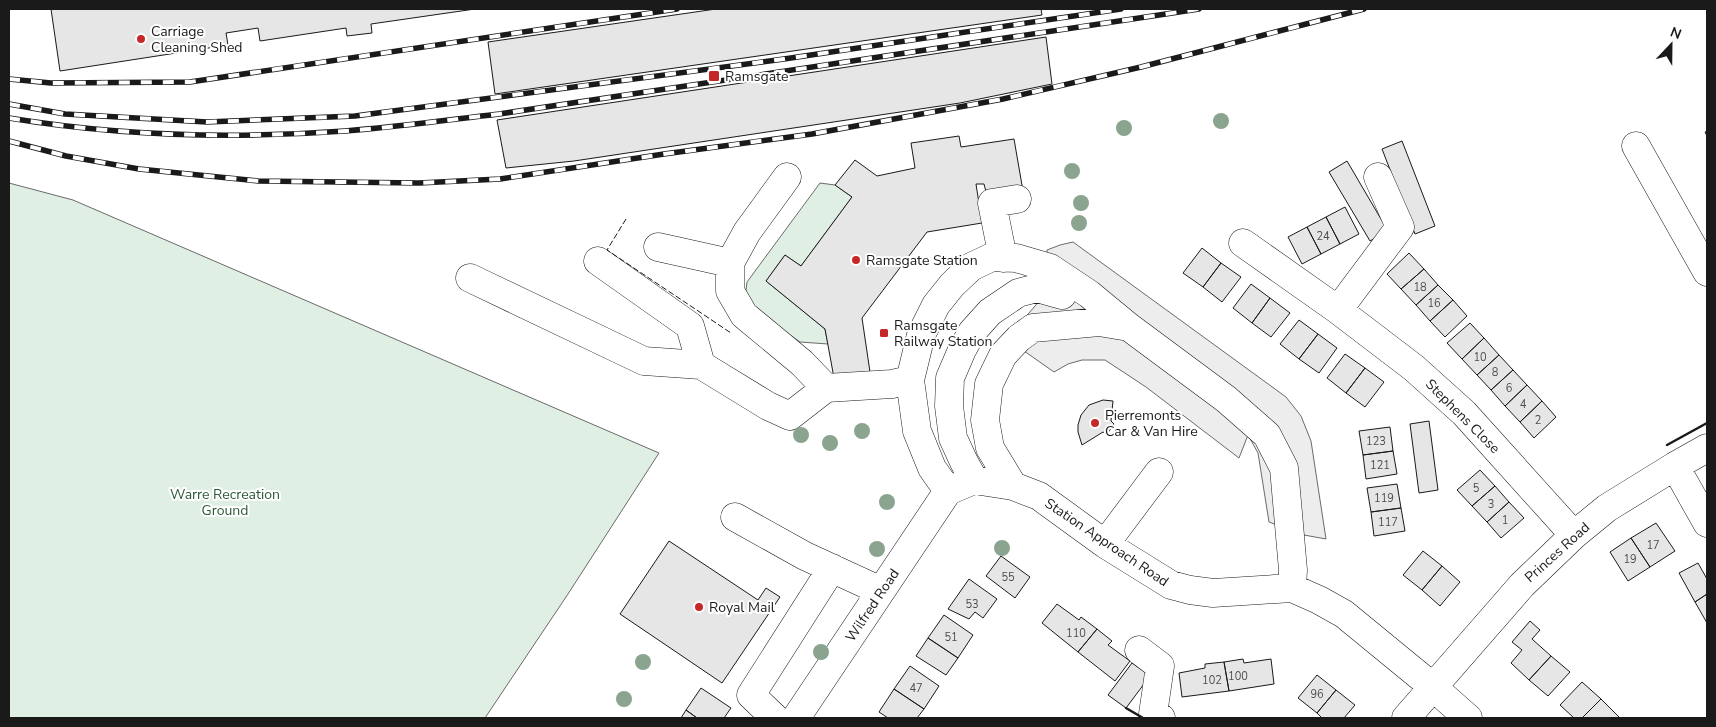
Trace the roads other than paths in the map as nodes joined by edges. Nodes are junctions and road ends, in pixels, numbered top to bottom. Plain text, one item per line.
1 (1636, 146) dead end
2 (787, 177) dead end
3 (1378, 177) dead end
4 (1017, 199) dead end
5 (1242, 243) dead end
6 (658, 247) dead end
7 (1003, 258) junction
8 (598, 261) dead end
9 (730, 263) junction
10 (1707, 272) edge
11 (470, 278) dead end
12 (1070, 291) junction
13 (1338, 310) junction
14 (1129, 327) junction
15 (1033, 328) junction
16 (701, 365) junction
17 (910, 380) junction
18 (826, 388) junction
19 (1707, 448) edge
20 (1674, 466) junction
21 (1159, 472) dead end
22 (974, 480) junction
23 (1013, 486) junction
24 (948, 491) junction
25 (735, 517) dead end
26 (1707, 523) edge
27 (1574, 535) junction
28 (1106, 544) junction
29 (832, 568) junction
30 (1292, 588) junction
31 (881, 591) junction
32 (1139, 650) dead end
33 (1433, 687) junction
34 (775, 718) edge
35 (796, 718) edge
36 (1160, 718) edge
37 (1406, 718) edge
38 (1468, 718) edge

1 - 10 street
2 - 9 street
3 - 13 street
4 - 7 street
5 - 13 street, Stephens Close
6 - 9 street
7 - 12 street
7 - 17 street
8 - 16 street
9 - 18 street
11 - 16 street
12 - 14 street
12 - 15 street
12 - 22 street
13 - 27 street, Stephens Close
14 - 15 street
14 - 30 street
15 - 23 street
16 - 18 street
17 - 18 street
17 - 24 street
19 - 20 street, Princes Road
20 - 26 street
20 - 27 street, Princes Road
21 - 28 street
22 - 23 street, Station Approach Road
22 - 24 street
23 - 28 street, Station Approach Road
24 - 31 street, Wilfred Road
25 - 29 street
27 - 33 street, Princes Road
28 - 30 street, Station Approach Road
29 - 31 street
29 - 34 street
30 - 33 street, Station Approach Road
31 - 35 street, Wilfred Road
32 - 36 street
33 - 37 street, Princes Road
33 - 38 street, Station Approach Road

